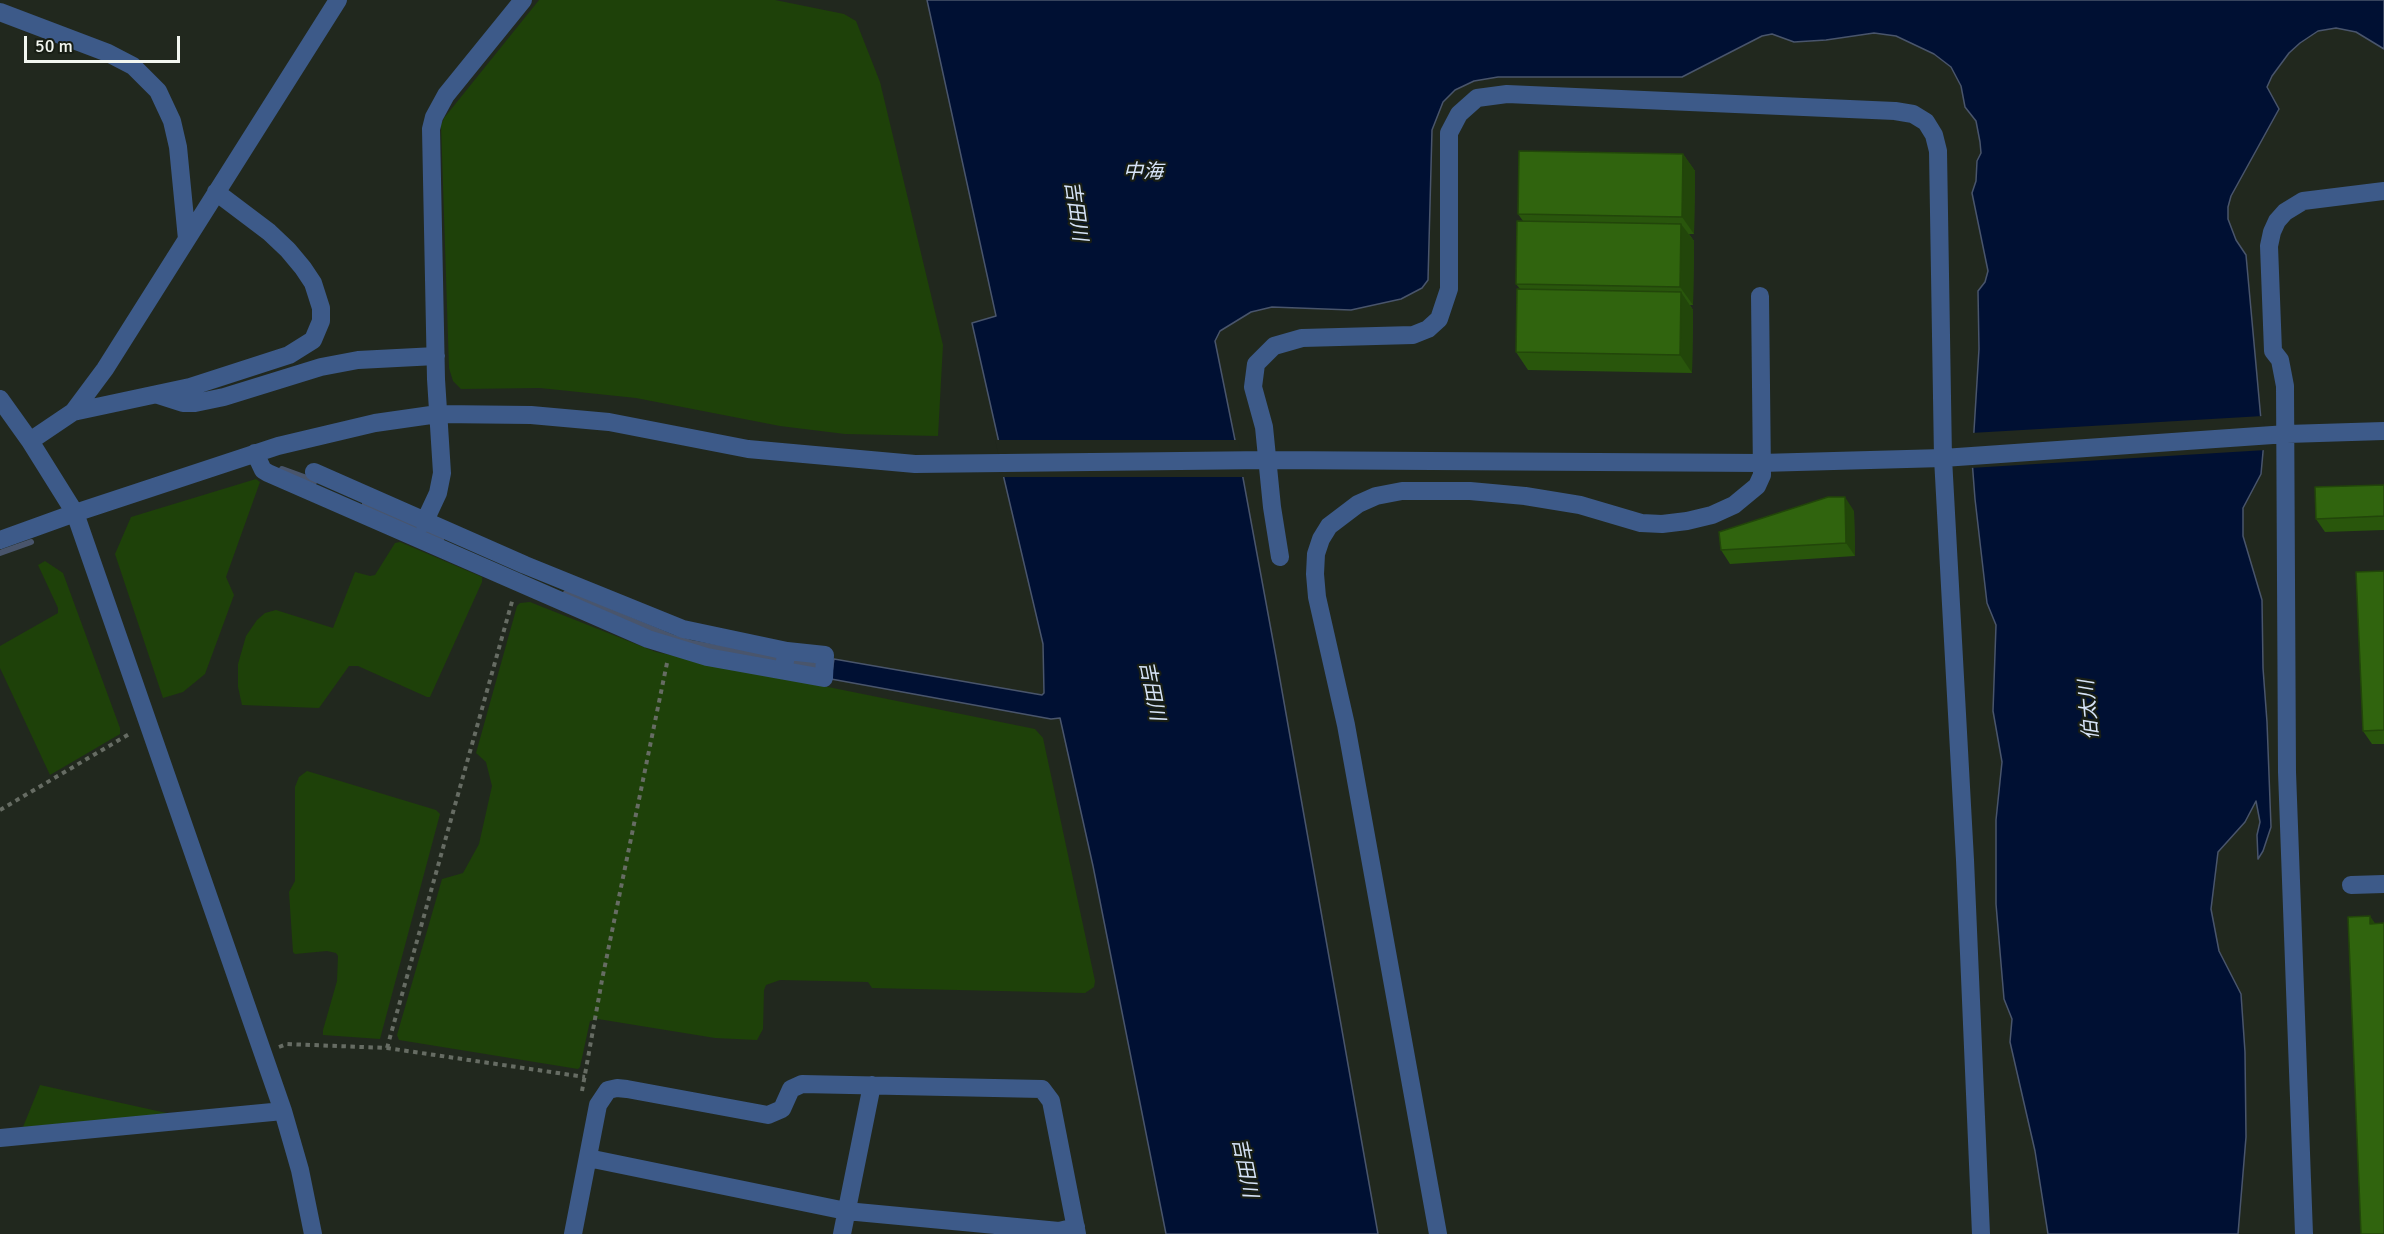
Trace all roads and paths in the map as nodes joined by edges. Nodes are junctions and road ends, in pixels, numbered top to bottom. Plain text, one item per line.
1 (338, 0) edge
2 (523, 0) edge
3 (0, 12) edge
4 (2384, 191) edge
5 (216, 192) junction
6 (187, 239) junction
7 (1760, 296) dead end
8 (436, 356) junction
9 (156, 395) junction
10 (0, 399) edge
11 (74, 412) junction
12 (438, 414) junction
13 (2384, 431) edge
14 (2287, 434) junction
15 (30, 441) junction
16 (255, 453) junction
17 (1943, 458) junction
18 (1268, 460) junction
19 (1761, 463) junction
20 (314, 472) dead end
21 (75, 513) junction
22 (424, 523) junction
23 (0, 540) edge
24 (1280, 557) dead end
25 (525, 566) junction
26 (517, 583) junction
27 (670, 648) junction
28 (785, 660) junction
29 (824, 664) dead end
30 (150, 722) junction
31 (0, 810) edge
32 (2384, 884) edge
33 (2351, 885) dead end
34 (602, 980) dead end
35 (287, 1044) dead end
36 (387, 1048) junction
37 (585, 1077) dead end
38 (872, 1085) junction
39 (283, 1111) junction
40 (0, 1138) edge
41 (588, 1158) junction
42 (846, 1211) junction
43 (1076, 1230) edge
44 (313, 1234) edge
45 (573, 1234) edge
46 (842, 1234) edge
47 (1438, 1234) edge
48 (1981, 1234) edge
49 (2304, 1234) edge

1 - 5 street
2 - 8 street
3 - 6 street
4 - 14 street
5 - 6 street
5 - 9 street
6 - 11 street
7 - 19 street
8 - 9 street
8 - 12 street
9 - 11 street
10 - 15 street
11 - 15 street
12 - 16 street
12 - 18 street
12 - 22 street
13 - 14 street
14 - 17 street
14 - 49 street
15 - 21 street
16 - 21 street
16 - 26 street
17 - 18 street
17 - 19 street
17 - 48 street
18 - 19 street
18 - 24 street
19 - 47 street
20 - 22 street
21 - 23 street
21 - 30 street
22 - 25 street
25 - 26 street
25 - 28 street
26 - 27 street
26 - 36 path
27 - 28 street
27 - 34 path
28 - 29 street
30 - 31 path
30 - 39 street
32 - 33 street
35 - 36 path
36 - 37 path
38 - 41 street
38 - 42 street
38 - 43 street
39 - 40 street
39 - 44 street
41 - 42 street
41 - 45 street
42 - 43 street
42 - 46 street

